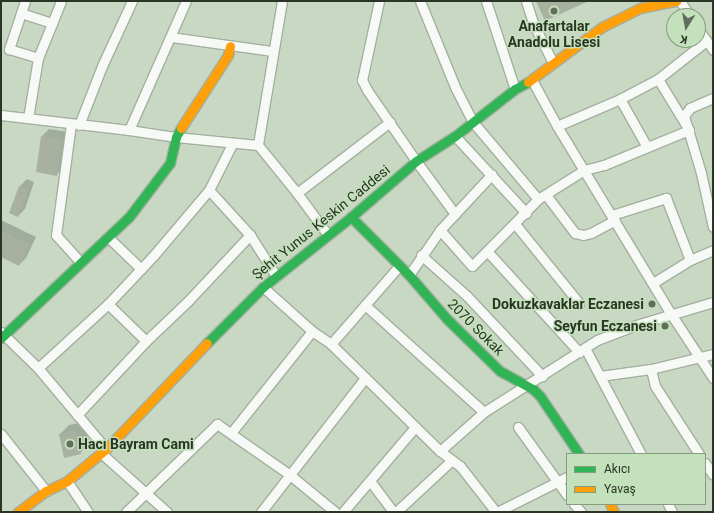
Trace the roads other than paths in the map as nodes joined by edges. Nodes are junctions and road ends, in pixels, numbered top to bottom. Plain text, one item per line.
1 (25, 1) edge
2 (60, 1) edge
3 (132, 1) edge
4 (186, 1) edge
5 (282, 1) edge
6 (379, 1) edge
7 (420, 1) edge
8 (486, 1) edge
9 (526, 1) edge
10 (676, 1) edge
11 (21, 13) junction
12 (52, 23) junction
13 (171, 37) junction
14 (706, 41) edge
15 (230, 46) junction
16 (697, 48) edge
17 (713, 50) edge
18 (272, 51) junction
19 (38, 58) junction
20 (553, 62) junction
21 (658, 79) junction
22 (532, 80) junction
23 (515, 89) junction
24 (713, 98) edge
25 (620, 99) junction
26 (1, 115) edge
27 (28, 118) junction
28 (472, 121) junction
29 (390, 122) junction
30 (75, 125) junction
31 (557, 126) junction
32 (129, 130) junction
33 (688, 130) junction
34 (455, 136) junction
35 (176, 137) junction
36 (232, 144) junction
37 (258, 145) junction
38 (647, 147) junction
39 (416, 161) junction
40 (584, 170) junction
41 (492, 174) junction
42 (209, 190) junction
43 (298, 193) junction
44 (542, 197) junction
45 (526, 213) junction
46 (712, 213) edge
47 (455, 214) junction
48 (351, 217) junction
49 (613, 217) junction
50 (515, 224) junction
51 (713, 227) edge
52 (440, 230) junction
53 (250, 234) junction
54 (328, 235) junction
55 (108, 236) junction
56 (713, 250) edge
57 (487, 251) junction
58 (421, 255) junction
59 (690, 260) junction
60 (80, 262) junction
61 (400, 266) junction
62 (141, 269) junction
63 (409, 275) junction
64 (276, 276) junction
65 (653, 283) junction
66 (263, 287) junction
67 (579, 302) dead end
68 (713, 302) edge
69 (108, 304) junction
70 (366, 305) junction
71 (671, 314) junction
72 (312, 331) junction
73 (2, 335) edge
74 (146, 341) junction
75 (331, 344) junction
76 (582, 350) junction
77 (713, 354) edge
78 (700, 357) junction
79 (38, 368) junction
80 (651, 369) junction
81 (542, 376) junction
82 (600, 376) junction
83 (365, 378) junction
84 (713, 378) edge
85 (526, 385) junction
86 (484, 412) junction
87 (77, 415) junction
88 (518, 427) dead end
89 (416, 428) junction
90 (231, 433) junction
91 (3, 440) edge
92 (103, 451) junction
93 (440, 451) junction
94 (578, 453) edge
95 (640, 453) edge
96 (698, 453) edge
97 (452, 460) junction
98 (706, 464) edge
99 (290, 475) junction
100 (713, 475) edge
101 (566, 477) edge
102 (67, 481) junction
103 (370, 481) junction
104 (556, 482) junction
105 (46, 491) junction
106 (147, 493) junction
107 (566, 494) edge
108 (18, 512) edge
109 (88, 512) edge
110 (126, 512) edge
111 (166, 512) edge
112 (261, 512) edge
113 (335, 512) edge
114 (343, 512) edge
115 (395, 512) edge
116 (496, 512) edge

1 - 11 street
2 - 12 street
3 - 30 street
4 - 13 street
5 - 18 street
6 - 29 street
7 - 28 street
8 - 23 street
9 - 20 street
10 - 20 street, Şehit Yunus Keskin Caddesi
11 - 12 street
11 - 19 street
12 - 19 street
13 - 15 street
13 - 32 street
14 - 17 street
15 - 18 street
15 - 35 street
16 - 21 street
18 - 37 street
19 - 27 street
20 - 22 street, Şehit Yunus Keskin Caddesi
21 - 25 street
21 - 33 street
22 - 23 street, Şehit Yunus Keskin Caddesi
22 - 31 street
23 - 28 street, Şehit Yunus Keskin Caddesi
24 - 33 street
25 - 31 street
25 - 38 street
26 - 27 street
27 - 30 street
28 - 34 street, Şehit Yunus Keskin Caddesi
28 - 44 street
29 - 39 street
29 - 43 street
30 - 32 street
30 - 60 street
31 - 40 street
32 - 35 street
33 - 38 street
33 - 46 street
34 - 39 street, Şehit Yunus Keskin Caddesi
34 - 41 street
35 - 36 street
35 - 55 street
36 - 37 street
36 - 42 street
37 - 43 street
38 - 40 street
39 - 47 street
39 - 48 street, Şehit Yunus Keskin Caddesi
40 - 44 street
40 - 49 street
41 - 45 street
41 - 47 street
42 - 53 street
42 - 62 street
43 - 54 street
44 - 45 street
44 - 49 street
45 - 50 street
46 - 51 street
47 - 52 street
48 - 54 street, Şehit Yunus Keskin Caddesi
48 - 61 street, 2070 Sokak
49 - 59 street
49 - 65 street
50 - 57 street
50 - 67 street
52 - 57 street
52 - 58 street
53 - 64 street
53 - 74 street
54 - 64 street, Şehit Yunus Keskin Caddesi
55 - 60 street
55 - 62 street
56 - 59 street
57 - 76 street
58 - 63 street
58 - 81 street
59 - 65 street
60 - 73 street
61 - 63 street, 2070 Sokak
61 - 70 street
62 - 69 street
63 - 85 street, 2070 Sokak
64 - 66 street, Şehit Yunus Keskin Caddesi
65 - 71 street
66 - 72 street
66 - 92 street, Şehit Yunus Keskin Caddesi
68 - 71 street
69 - 74 street
69 - 79 street
70 - 75 street
70 - 86 street
71 - 76 street
71 - 78 street
72 - 75 street
72 - 90 street
73 - 79 street
74 - 87 street
75 - 83 street
76 - 81 street
76 - 82 street
77 - 78 street
78 - 80 street
78 - 84 street
79 - 87 street
80 - 82 street
80 - 96 street
81 - 85 street
82 - 95 street
83 - 89 street
83 - 99 street
85 - 86 street
85 - 94 street, 2070 Sokak
86 - 93 street
87 - 92 street
88 - 104 street
89 - 93 street
89 - 103 street
90 - 99 street
90 - 106 street
91 - 105 street
92 - 102 street, Şehit Yunus Keskin Caddesi
92 - 106 street
93 - 97 street
97 - 115 street
97 - 116 street
98 - 100 street
99 - 112 street
99 - 113 street
101 - 104 street
102 - 105 street, Şehit Yunus Keskin Caddesi
102 - 109 street
103 - 114 street
103 - 115 street
104 - 107 street
104 - 116 street
105 - 108 street, Şehit Yunus Keskin Caddesi
106 - 110 street
106 - 111 street

